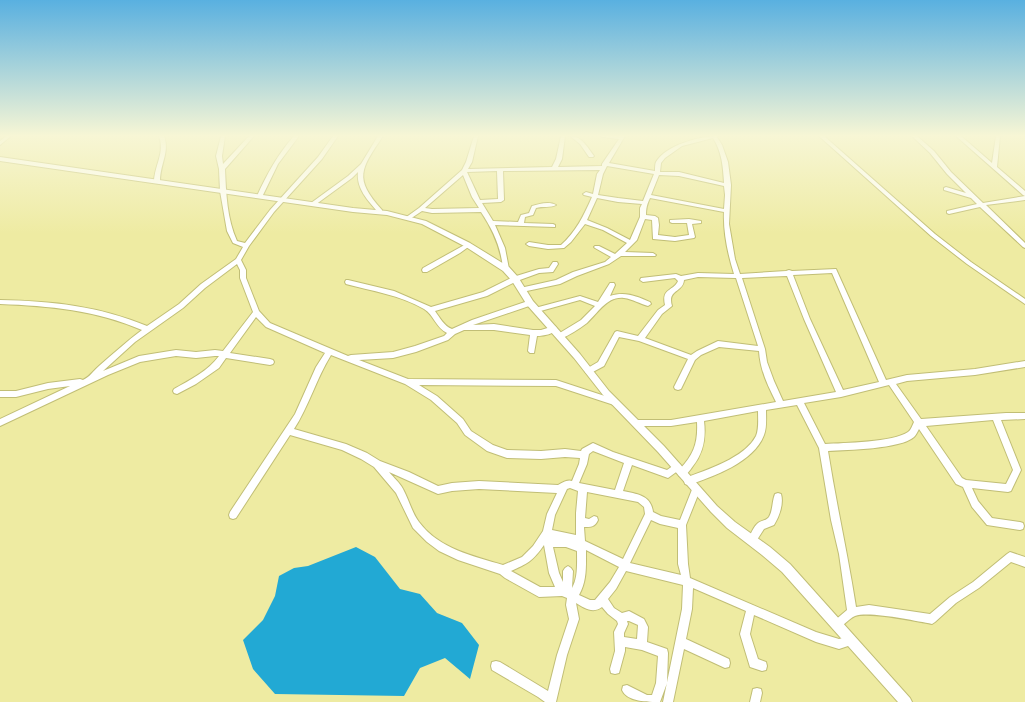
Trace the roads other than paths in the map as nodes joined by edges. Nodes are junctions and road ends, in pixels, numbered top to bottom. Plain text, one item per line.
1 (70, 169) edge
2 (157, 169) edge
3 (222, 169) edge
4 (272, 169) edge
5 (310, 169) edge
6 (358, 169) edge
7 (362, 169) edge
8 (554, 169) joint
9 (558, 169) edge
10 (603, 169) edge
11 (625, 169) edge
12 (657, 169) edge
13 (726, 169) edge
14 (858, 169) edge
15 (946, 169) edge
16 (996, 169) edge
17 (500, 170) junction
18 (464, 171) junction
19 (657, 173) junction
20 (157, 181) junction
21 (728, 186) junction
22 (946, 189) dead end
23 (223, 191) junction
24 (586, 194) dead end
25 (1025, 194) edge
26 (260, 196) junction
27 (595, 196) junction
28 (973, 197) junction
29 (1025, 198) edge
30 (283, 199) junction
31 (647, 199) junction
32 (478, 202) junction
33 (313, 204) junction
34 (553, 205) dead end
35 (982, 205) junction
36 (421, 209) junction
37 (483, 210) junction
38 (726, 210) junction
39 (380, 211) junction
40 (949, 212) dead end
41 (643, 217) junction
42 (408, 218) junction
43 (584, 221) junction
44 (672, 221) dead end
45 (689, 221) junction
46 (699, 222) dead end
47 (491, 223) junction
48 (520, 225) junction
49 (553, 226) dead end
50 (631, 243) junction
51 (529, 244) dead end
52 (246, 246) junction
53 (468, 246) junction
54 (1025, 246) edge
55 (597, 247) dead end
56 (618, 255) junction
57 (653, 255) dead end
58 (238, 260) junction
59 (555, 264) dead end
60 (506, 269) junction
61 (425, 270) dead end
62 (789, 272) junction
63 (737, 276) junction
64 (680, 278) junction
65 (515, 279) junction
66 (643, 280) dead end
67 (348, 282) dead end
68 (612, 285) dead end
69 (522, 290) junction
70 (0, 302) edge
71 (1025, 302) edge
72 (530, 303) junction
73 (601, 304) junction
74 (648, 304) dead end
75 (431, 310) junction
76 (537, 310) junction
77 (256, 312) junction
78 (463, 328) junction
79 (147, 329) junction
80 (554, 329) junction
81 (453, 332) junction
82 (534, 333) junction
83 (560, 336) junction
84 (640, 339) junction
85 (762, 349) junction
86 (532, 351) dead end
87 (329, 352) junction
88 (226, 354) junction
89 (342, 357) junction
90 (692, 358) junction
91 (270, 362) dead end
92 (1025, 364) edge
93 (589, 371) junction
94 (91, 379) junction
95 (408, 382) junction
96 (888, 384) junction
97 (678, 387) dead end
98 (177, 391) dead end
99 (0, 394) edge
100 (841, 394) junction
101 (799, 401) junction
102 (614, 402) junction
103 (780, 404) junction
104 (762, 408) junction
105 (1025, 416) edge
106 (996, 417) junction
107 (700, 418) junction
108 (636, 423) junction
109 (918, 423) junction
110 (0, 424) edge
111 (289, 431) junction
112 (823, 448) junction
113 (585, 455) junction
114 (629, 461) junction
115 (377, 464) junction
116 (679, 470) junction
117 (688, 481) junction
118 (966, 484) junction
119 (563, 486) junction
120 (578, 487) junction
121 (696, 490) junction
122 (618, 494) junction
123 (778, 497) dead end
124 (649, 514) junction
125 (233, 515) dead end
126 (594, 520) dead end
127 (580, 522) junction
128 (682, 525) junction
129 (1020, 526) dead end
130 (547, 538) junction
131 (752, 540) junction
132 (582, 545) junction
133 (1025, 562) edge
134 (625, 566) junction
135 (503, 570) junction
136 (568, 570) dead end
137 (687, 582) junction
138 (568, 593) junction
139 (603, 600) junction
140 (751, 609) junction
141 (852, 612) junction
142 (621, 618) junction
143 (837, 624) junction
144 (620, 641) junction
145 (851, 641) junction
146 (681, 642) junction
147 (642, 645) junction
148 (725, 663) dead end
149 (496, 666) dead end
150 (762, 666) dead end
151 (614, 669) dead end
152 (627, 690) dead end
153 (551, 701) edge
154 (668, 702) edge
155 (906, 702) edge

1 - 20 main road
2 - 20 street
3 - 23 street
4 - 26 street
5 - 30 street
6 - 33 street
7 - 39 street
8 - 9 street
8 - 17 street
10 - 27 street
11 - 19 street
12 - 19 street
13 - 21 street
14 - 71 street
15 - 28 street
16 - 25 street
17 - 18 street
17 - 32 street
18 - 32 street
18 - 36 street
19 - 21 street
19 - 31 street
20 - 23 main road
21 - 38 street
22 - 28 street
23 - 26 main road
23 - 52 street
24 - 27 street
26 - 30 main road
27 - 31 street
27 - 43 street
28 - 35 street
29 - 35 street
30 - 33 main road
30 - 52 street
31 - 38 street
31 - 41 street
32 - 37 street
33 - 39 main road
34 - 48 street
35 - 40 street
35 - 54 street
36 - 37 street
36 - 42 street
37 - 47 street
38 - 63 street
39 - 42 main road
41 - 45 street
41 - 50 street
42 - 53 main road
43 - 50 street
43 - 51 street
44 - 45 street
45 - 46 street
47 - 48 street
47 - 60 street
48 - 49 street
50 - 56 street
52 - 58 street
53 - 60 main road
53 - 61 street
55 - 56 street
56 - 57 street
56 - 69 street
58 - 77 street
58 - 79 street
59 - 65 street
60 - 65 main road
62 - 63 street
62 - 96 street
62 - 100 street
63 - 64 street
63 - 85 street
64 - 66 street
64 - 84 street
65 - 69 main road
65 - 75 street
67 - 75 street
68 - 73 street
69 - 72 main road
70 - 79 street
72 - 76 main road
72 - 78 street
73 - 74 street
73 - 76 street
73 - 83 street
75 - 81 street
76 - 80 main road
77 - 87 street
77 - 88 street
78 - 81 street
78 - 82 street
79 - 94 street
80 - 82 street
80 - 83 main road
81 - 89 street
82 - 86 street
83 - 93 main road
84 - 90 street
84 - 93 street
85 - 90 street
85 - 103 street
87 - 89 street
87 - 111 street
88 - 91 street
88 - 94 street
88 - 98 street
89 - 95 street
90 - 97 street
92 - 96 street
93 - 102 main road
94 - 99 street
94 - 110 street
95 - 102 street
95 - 113 street
96 - 100 street
96 - 109 street
100 - 101 street
101 - 103 street
101 - 112 street
102 - 108 main road
103 - 104 street
104 - 107 street
104 - 117 street
105 - 106 street
106 - 109 street
106 - 118 street
107 - 108 street
107 - 116 street
108 - 116 main road
109 - 112 street
109 - 118 street
111 - 115 street
111 - 125 street
112 - 141 street
113 - 114 street
113 - 120 street
114 - 116 street
114 - 122 street
115 - 119 street
115 - 135 street
116 - 117 main road
117 - 121 main road
118 - 129 street
119 - 120 street
119 - 130 street
120 - 122 street
120 - 127 street
121 - 128 street
121 - 131 main road
122 - 124 street
123 - 131 street
124 - 128 street
124 - 134 street
126 - 127 street
127 - 132 street
128 - 137 street
130 - 132 street
130 - 135 street
130 - 138 street
131 - 143 main road
132 - 134 street
132 - 138 street
133 - 141 street
134 - 137 street
134 - 139 street
135 - 138 street
136 - 138 street
137 - 140 street
137 - 146 street
138 - 139 street
138 - 153 street
139 - 142 street
140 - 145 street
140 - 150 street
141 - 143 street
142 - 144 street
142 - 147 street
143 - 145 main road
144 - 147 street
144 - 151 street
145 - 155 main road
146 - 148 street
146 - 154 street
147 - 152 street
149 - 153 street

